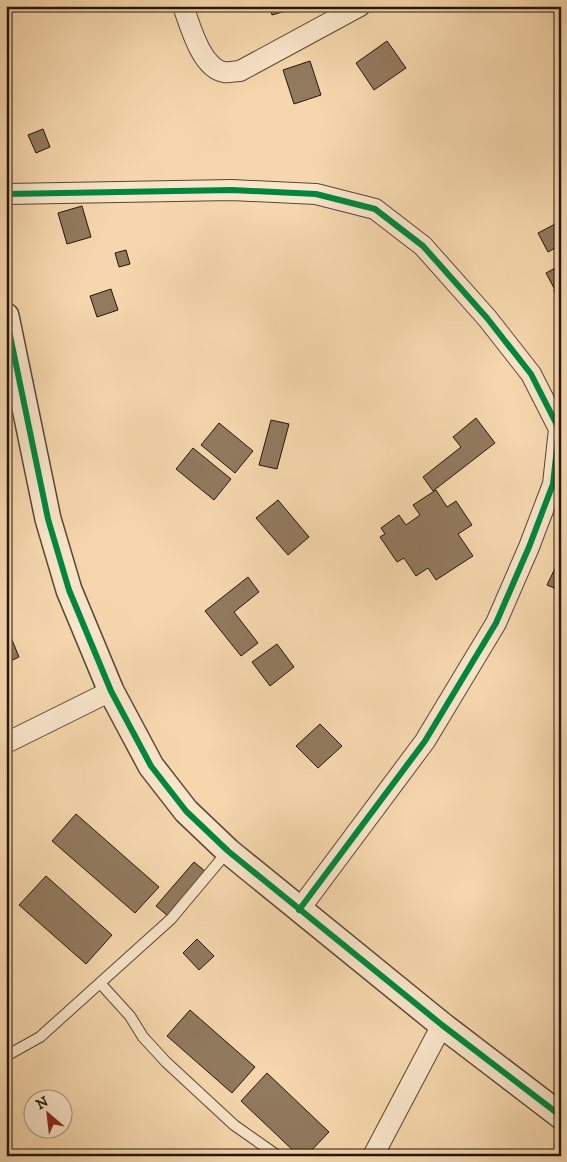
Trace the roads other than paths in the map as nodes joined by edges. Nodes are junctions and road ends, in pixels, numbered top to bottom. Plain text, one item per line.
1 (183, 6) edge
2 (360, 6) edge
3 (6, 194) edge
4 (6, 316) edge
5 (560, 429) edge
6 (110, 691) junction
7 (6, 743) edge
8 (228, 851) junction
9 (299, 910) junction
10 (100, 983) junction
11 (442, 1025) junction
12 (6, 1056) edge
13 (561, 1116) edge
14 (278, 1156) edge
15 (373, 1156) edge

1 - 2 street
3 - 5 street
4 - 6 street
5 - 9 street
6 - 7 street
6 - 8 street
8 - 9 street
8 - 10 lane
9 - 11 street
10 - 12 lane
10 - 14 lane
11 - 13 street
11 - 15 street

